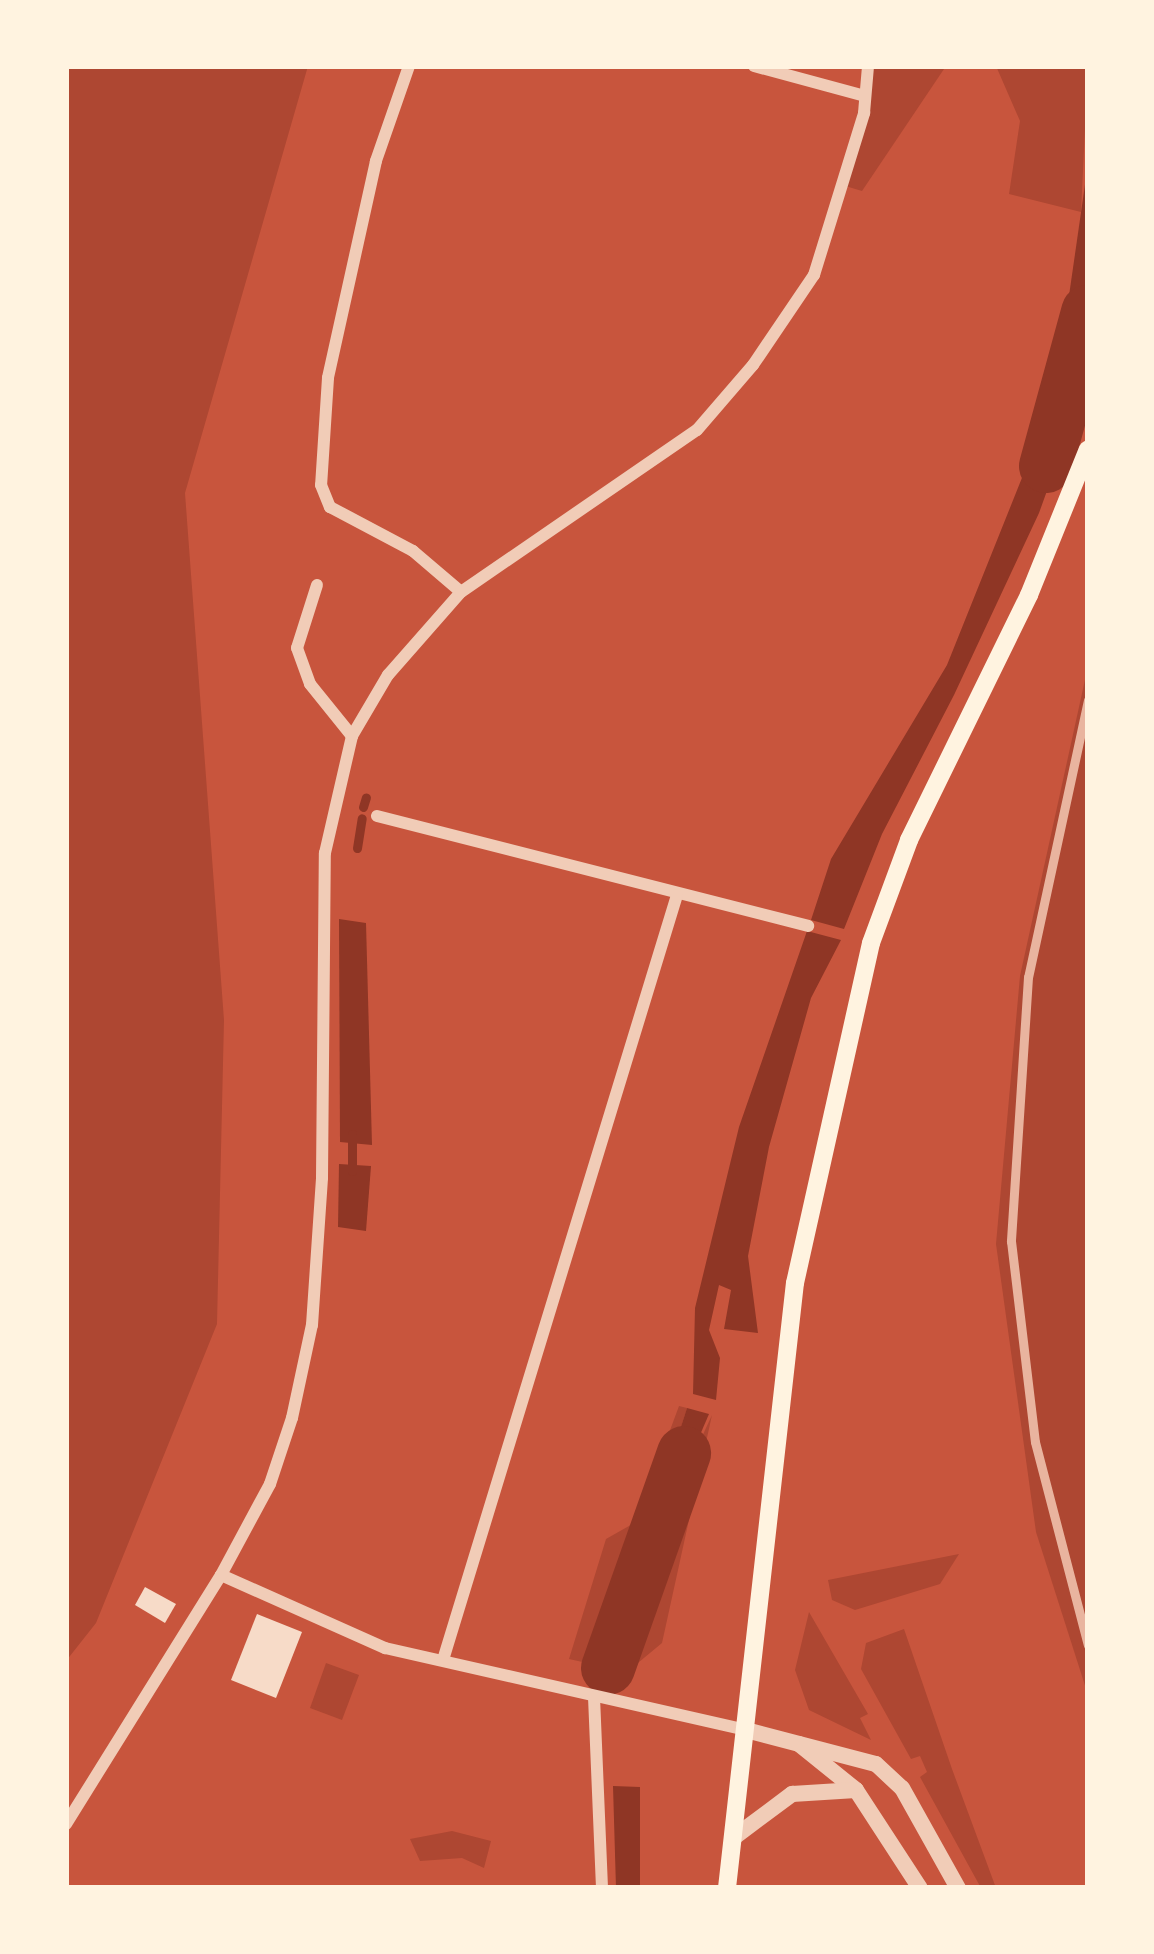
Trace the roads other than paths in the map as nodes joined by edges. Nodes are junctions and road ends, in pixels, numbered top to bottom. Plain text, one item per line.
1 (409, 66) edge
2 (754, 66) edge
3 (868, 66) edge
4 (865, 96) junction
5 (1088, 449) edge
6 (317, 585) dead end
7 (461, 592) junction
8 (352, 736) junction
9 (377, 816) dead end
10 (677, 895) junction
11 (808, 926) dead end
12 (221, 1575) junction
13 (443, 1660) junction
14 (594, 1697) junction
15 (746, 1730) junction
16 (799, 1744) junction
17 (856, 1790) junction
18 (66, 1824) edge
19 (734, 1838) junction
20 (602, 1888) edge
21 (727, 1888) edge
22 (920, 1888) edge
23 (958, 1888) edge

1 - 7 street
2 - 4 street
3 - 4 street
4 - 7 street
5 - 15 main road
6 - 8 street
7 - 8 street
8 - 12 street
9 - 10 street
10 - 11 street
10 - 13 street
12 - 13 street
12 - 18 street
13 - 14 street
14 - 15 street
14 - 20 street
15 - 16 street
15 - 19 main road
16 - 17 street
16 - 23 street
17 - 19 street
17 - 22 street
19 - 21 main road

